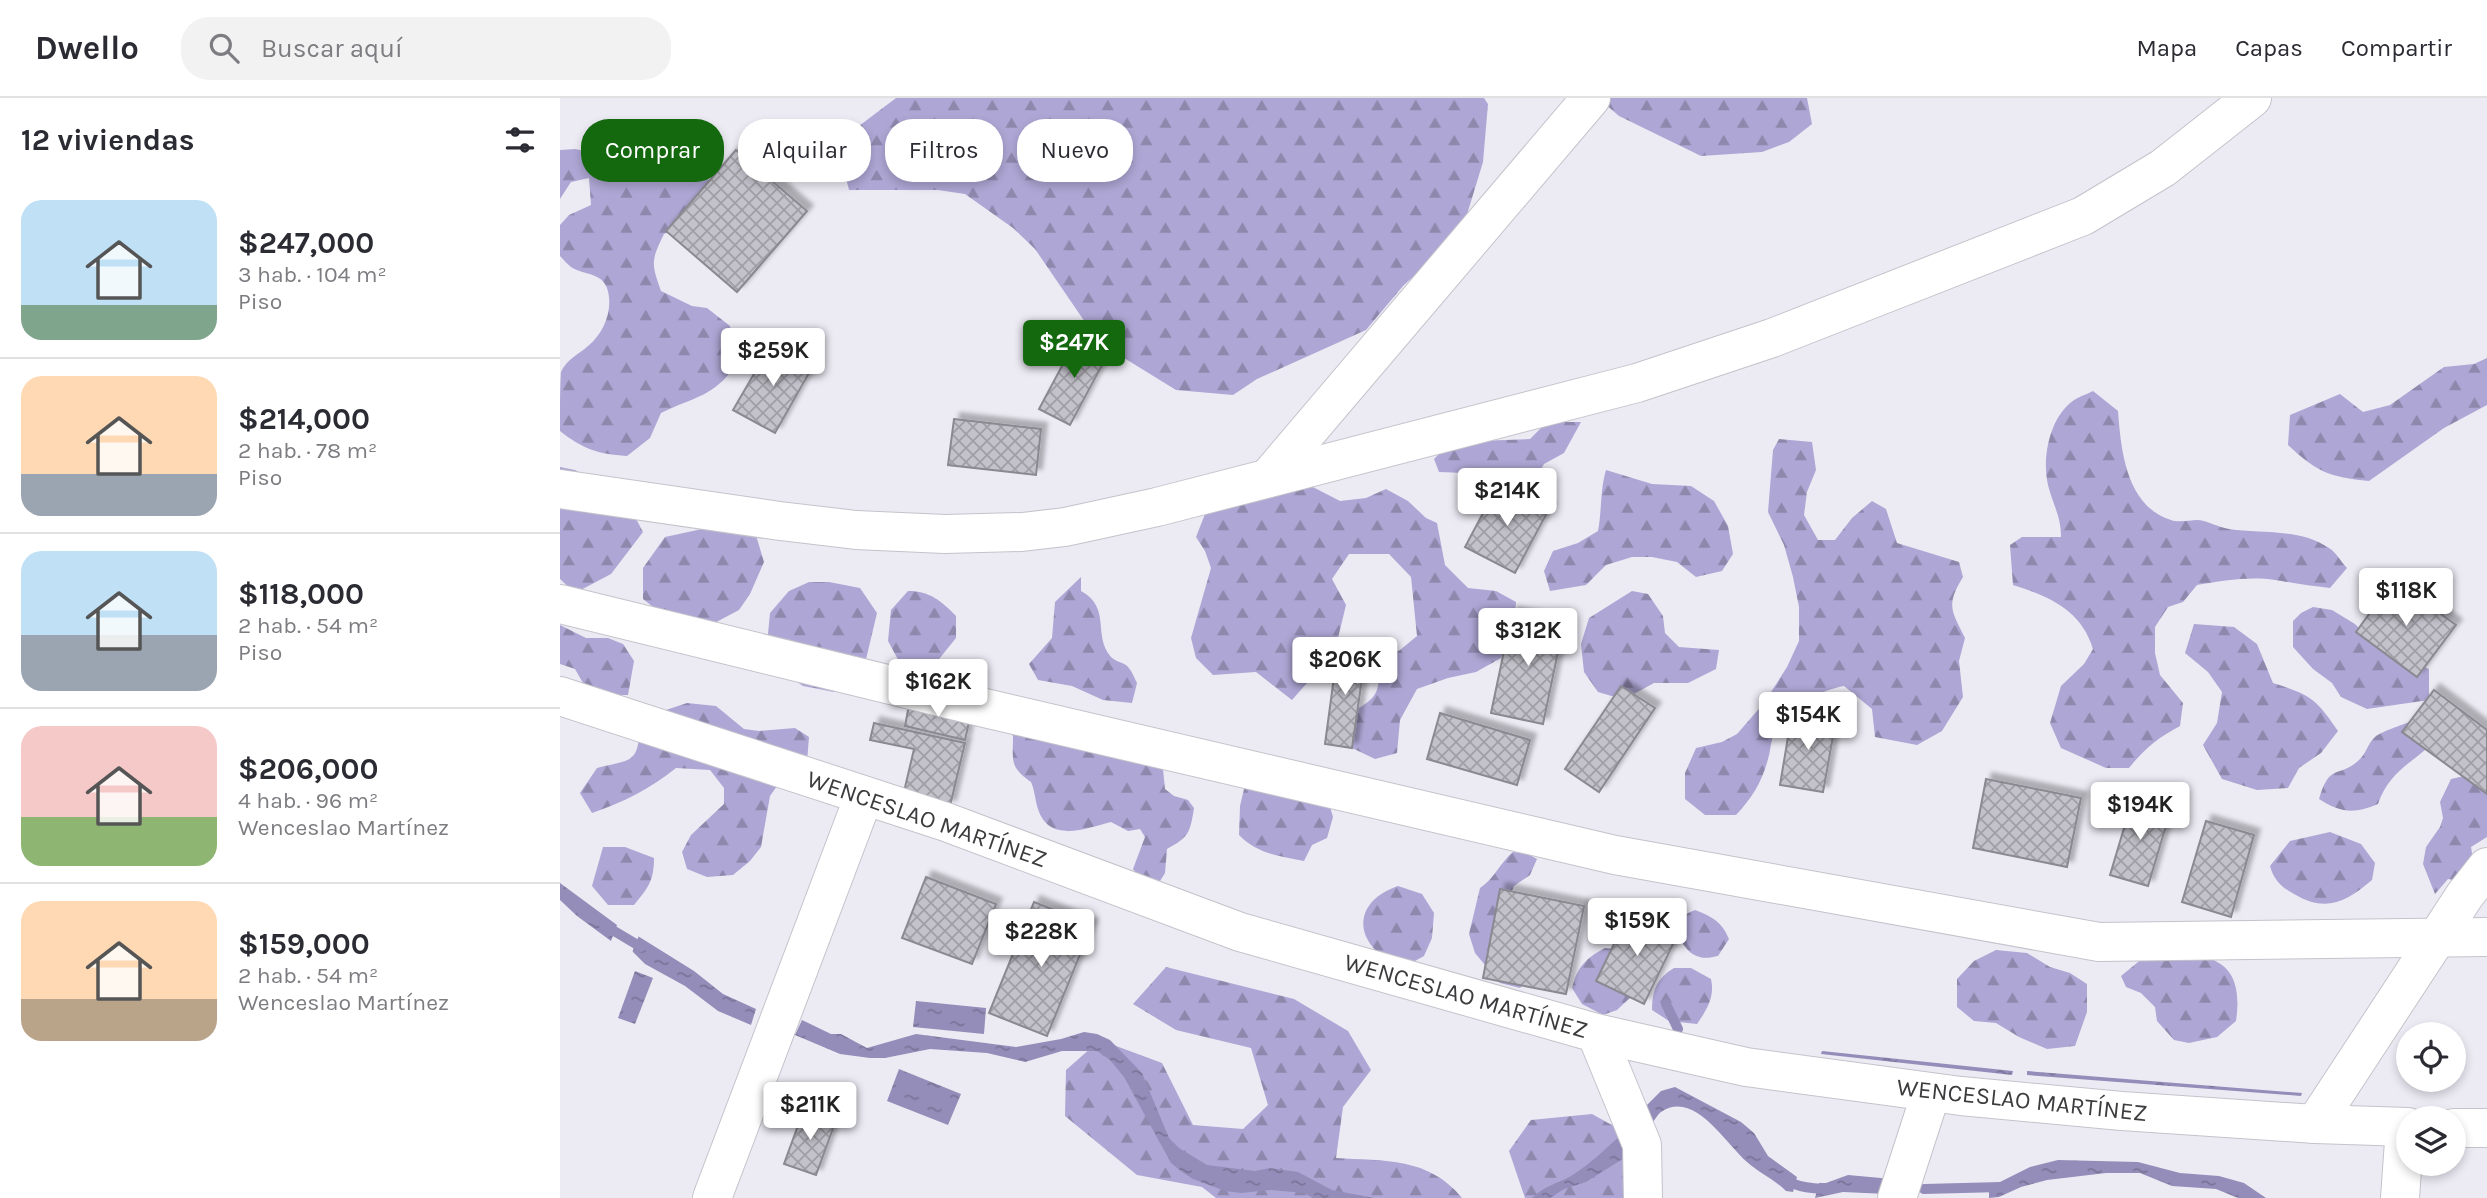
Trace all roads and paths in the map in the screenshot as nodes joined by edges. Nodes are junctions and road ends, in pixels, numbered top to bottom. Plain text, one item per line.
1 (1591, 98) edge
2 (2252, 98) edge
3 (1268, 478) junction
4 (560, 489) edge
5 (560, 604) edge
6 (560, 696) edge
7 (864, 796) junction
8 (2487, 867) edge
9 (2487, 937) edge
10 (2437, 938) junction
11 (1596, 1033) junction
12 (1931, 1093) junction
13 (2315, 1124) junction
14 (2396, 1127) edge
15 (2466, 1128) edge
16 (2487, 1128) edge
17 (2402, 1176) edge
18 (712, 1198) edge
19 (1643, 1198) edge
20 (1897, 1198) edge
21 (2400, 1198) edge

1 - 3 street
2 - 3 street
3 - 4 street
5 - 10 street
6 - 7 street, WENCESLAO MARTÍNEZ
7 - 11 street, WENCESLAO MARTÍNEZ
7 - 18 street
8 - 10 street
9 - 10 street
10 - 13 street
11 - 12 street, WENCESLAO MARTÍNEZ
11 - 19 street
12 - 13 street, WENCESLAO MARTÍNEZ
12 - 20 street
13 - 14 street, WENCESLAO MARTÍNEZ
15 - 16 street
17 - 21 street

